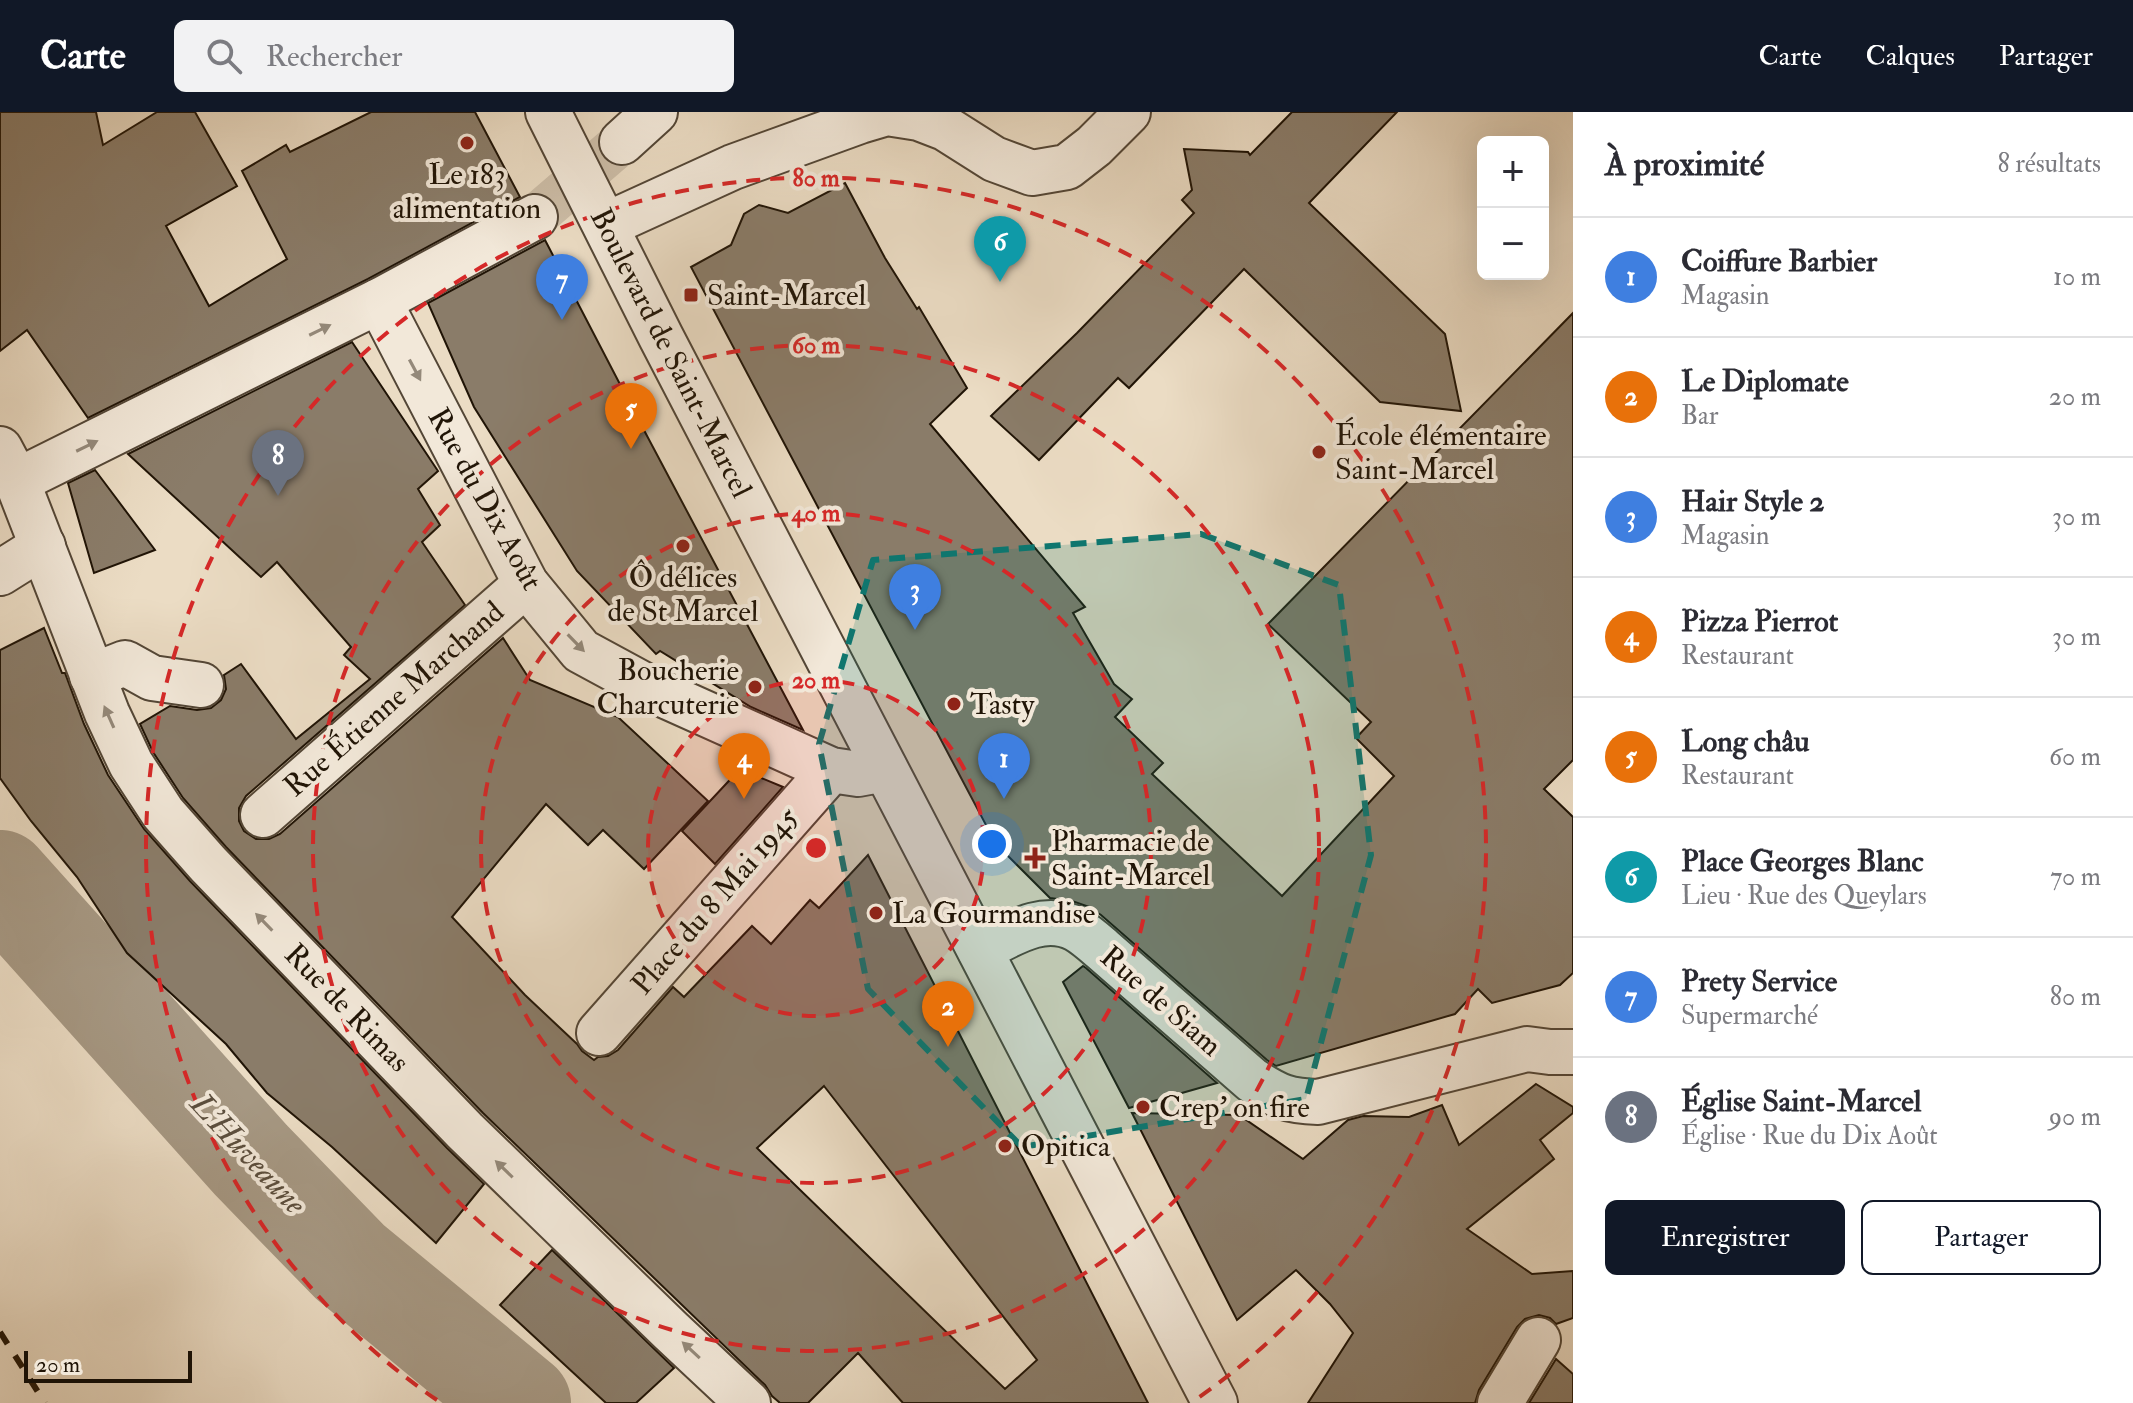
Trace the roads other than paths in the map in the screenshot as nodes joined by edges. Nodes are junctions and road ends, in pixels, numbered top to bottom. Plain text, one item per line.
1 (548, 112) edge
2 (655, 112) edge
3 (1128, 112) edge
4 (622, 142) tunnel mouth
5 (535, 217) tunnel mouth
6 (606, 225) junction
7 (379, 301) junction
8 (9, 465) edge
9 (43, 546) junction
10 (0, 573) edge
11 (526, 584) junction
12 (92, 676) junction
13 (201, 685) dead end
14 (885, 769) junction
15 (831, 770) junction
16 (263, 815) dead end
17 (980, 950) junction
18 (599, 1033) dead end
19 (1573, 1052) edge
20 (1538, 1340) dead end
21 (748, 1403) edge
22 (1215, 1403) edge
23 (1500, 1403) edge

1 - 6 street, Boulevard de Saint-Marcel
2 - 4 street
3 - 6 street
5 - 7 street
6 - 14 street, Boulevard de Saint-Marcel
8 -> 7 street
7 -> 11 street, Rue du Dix Août
8 - 9 street, Rue de Rimas
9 - 10 street
9 - 12 street, Rue de Rimas
11 -> 15 street, Rue du Dix Août
11 - 16 street, Rue Étienne Marchand
12 - 13 street
21 -> 12 street, Rue de Rimas
14 - 15 street, Rue du Dix Août
14 - 17 street, Boulevard de Saint-Marcel
15 - 18 street, Place du 8 Mai 1945
17 - 19 street, Rue de Siam
17 - 22 street, Boulevard de Saint-Marcel
20 - 23 street

